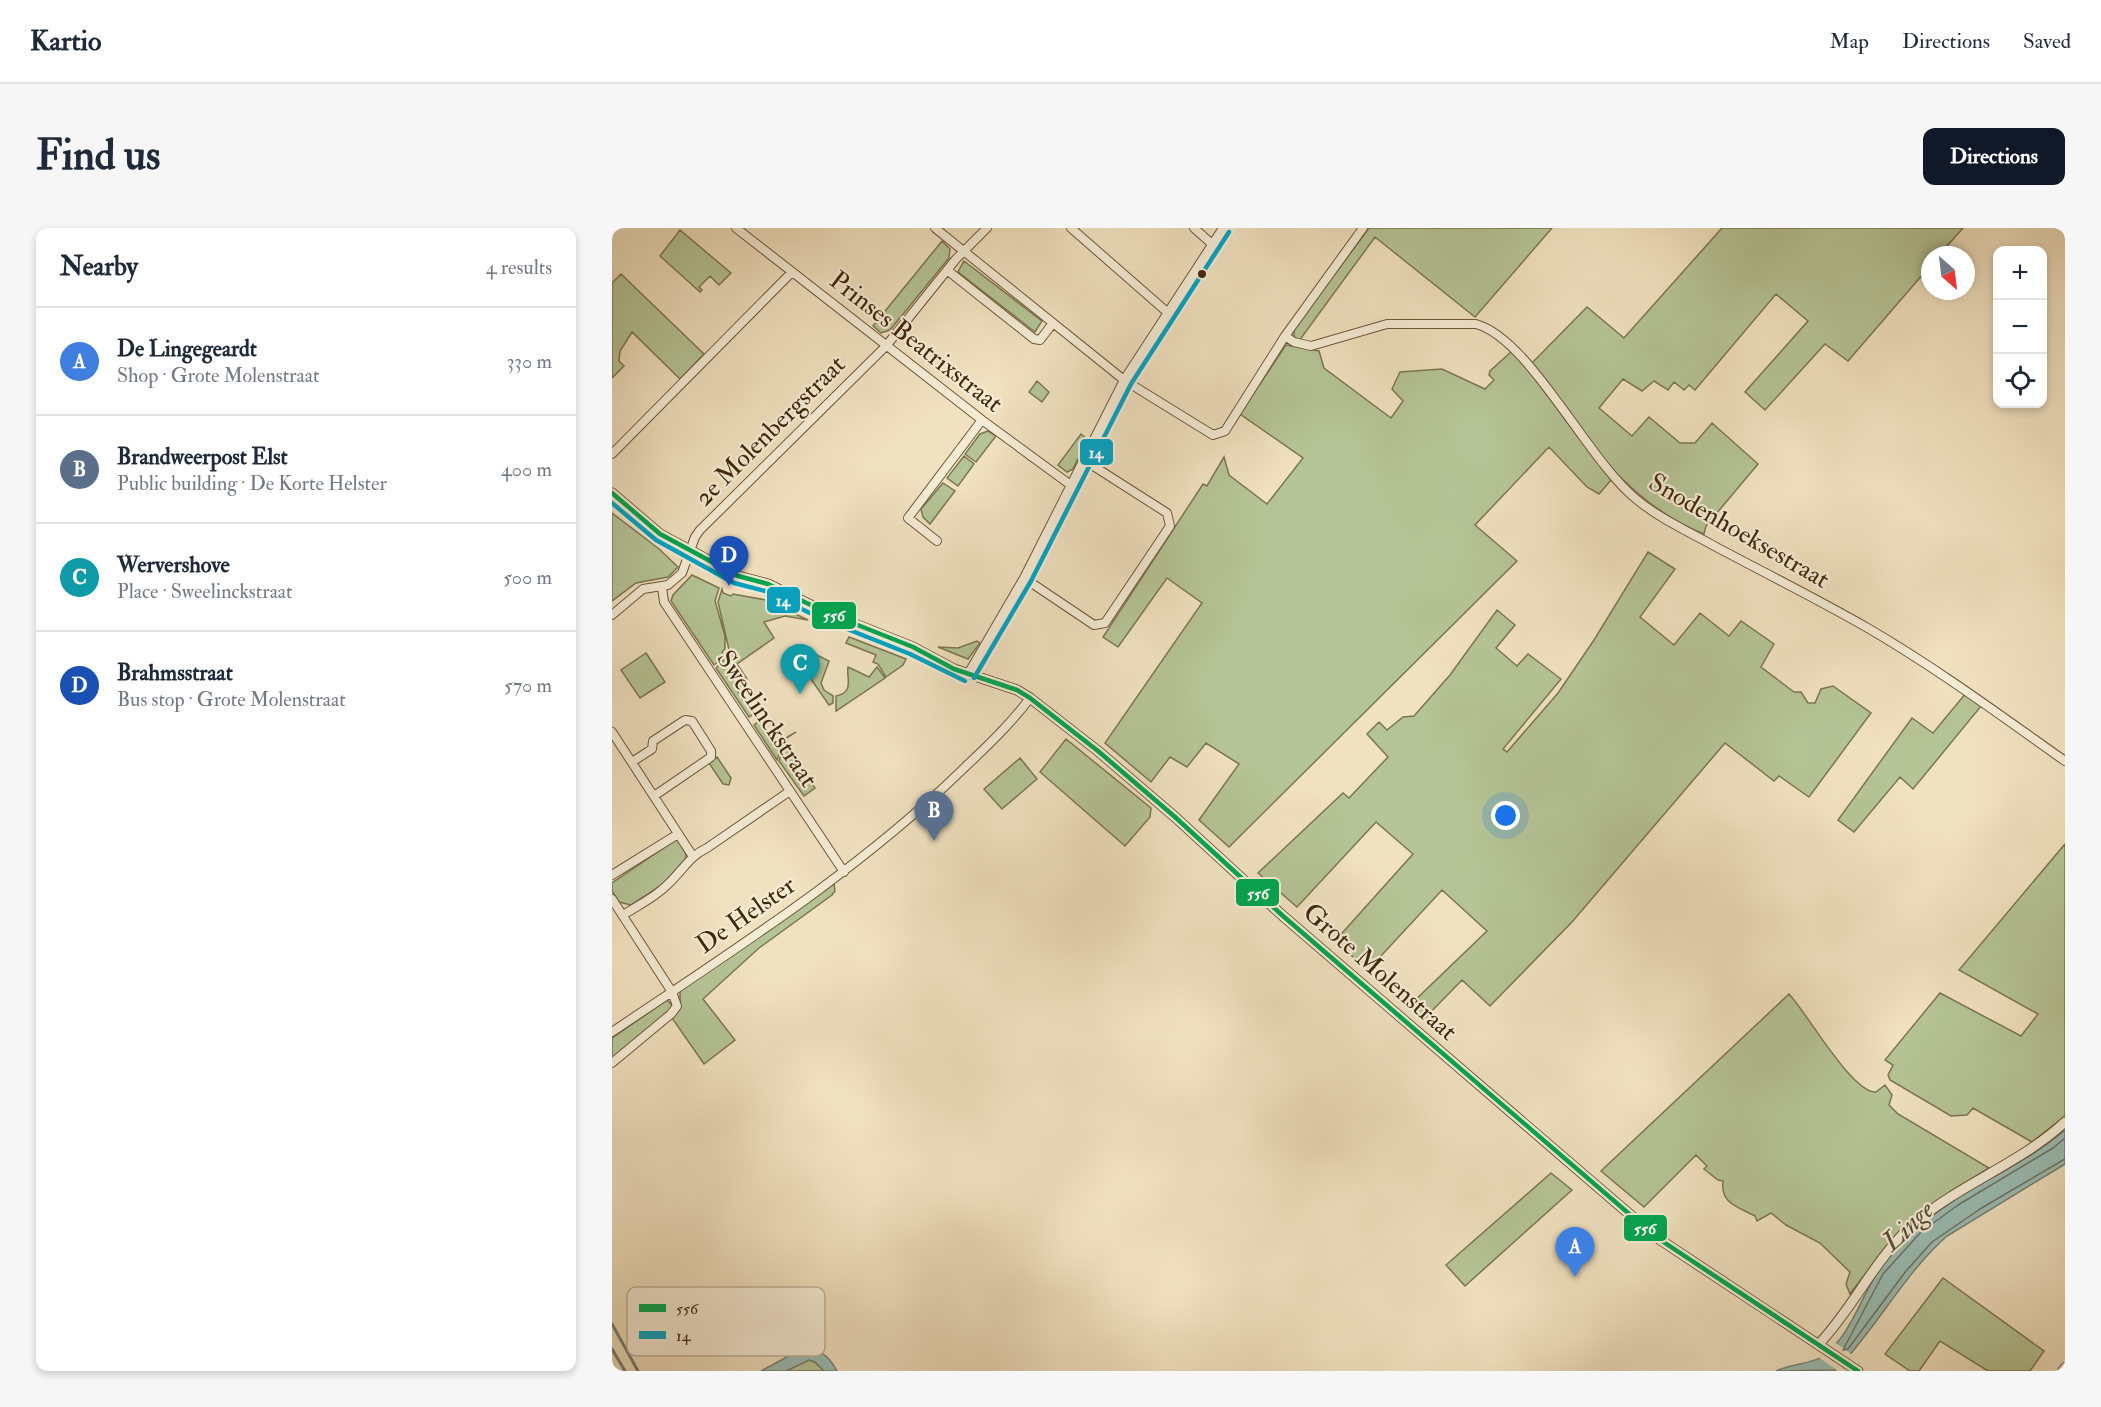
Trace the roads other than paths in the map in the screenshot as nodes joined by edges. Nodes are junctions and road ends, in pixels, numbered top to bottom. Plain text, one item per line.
1 (736, 228) edge
2 (935, 228) edge
3 (987, 228) edge
4 (1071, 228) edge
5 (1194, 228) edge
6 (1223, 228) edge
7 (1364, 228) edge
8 (1212, 244) junction
9 (964, 251) junction
10 (947, 270) junction
11 (792, 272) junction
12 (1167, 312) junction
13 (1053, 323) junction
14 (1285, 336) junction
15 (886, 346) junction
16 (1124, 380) junction
17 (982, 420) junction
18 (612, 454) edge
19 (1084, 460) junction
20 (1072, 486) junction
21 (612, 493) edge
22 (937, 541) dead end
23 (690, 550) junction
24 (1024, 578) junction
25 (662, 588) junction
26 (612, 615) edge
27 (968, 674) junction
28 (1030, 698) junction
29 (612, 732) edge
30 (2065, 761) edge
31 (632, 762) junction
32 (790, 791) junction
33 (654, 796) junction
34 (678, 834) junction
35 (692, 855) junction
36 (844, 872) junction
37 (612, 875) edge
38 (612, 899) edge
39 (623, 915) junction
40 (672, 992) junction
41 (612, 1032) edge
42 (612, 1063) edge
43 (2065, 1122) edge
44 (1822, 1346) junction
45 (2065, 1367) edge
46 (1853, 1369) edge
47 (2062, 1371) edge

1 - 11 street, Prinses Beatrixstraat
2 - 9 street
3 - 9 street, 2e Molenbergstraat
4 - 12 street
5 - 8 street
6 - 8 street
7 - 14 street
8 - 12 street
9 - 10 street, 2e Molenbergstraat
9 - 13 street
10 - 13 street
10 - 15 street, 2e Molenbergstraat
11 - 15 street, Prinses Beatrixstraat
11 - 18 street
12 - 16 street
13 - 16 street
14 - 16 street
14 - 30 street, Snodenhoeksestraat
15 - 17 street, Prinses Beatrixstraat
15 - 23 street, 2e Molenbergstraat
16 - 19 street
17 - 20 street, Prinses Beatrixstraat
17 - 22 street
19 - 20 street
19 - 24 street
20 - 24 street
21 - 23 street, Grote Molenstraat
23 - 25 street, 2e Molenbergstraat
23 - 27 street, Grote Molenstraat
24 - 27 street
25 - 26 street
25 - 32 street, Sweelinckstraat
27 - 28 street, Grote Molenstraat
28 - 36 street, De Helster
28 - 44 street, Grote Molenstraat
29 - 31 street
31 - 33 street
31 - 33 street
32 - 35 street
32 - 36 street, Sweelinckstraat
33 - 34 street
34 - 35 street
34 - 37 street
35 - 39 street
36 - 40 street, De Helster
38 - 39 street
39 - 40 street
40 - 41 street, De Helster
40 - 42 street
43 - 44 street
44 - 46 street, Grote Molenstraat
45 - 47 street

